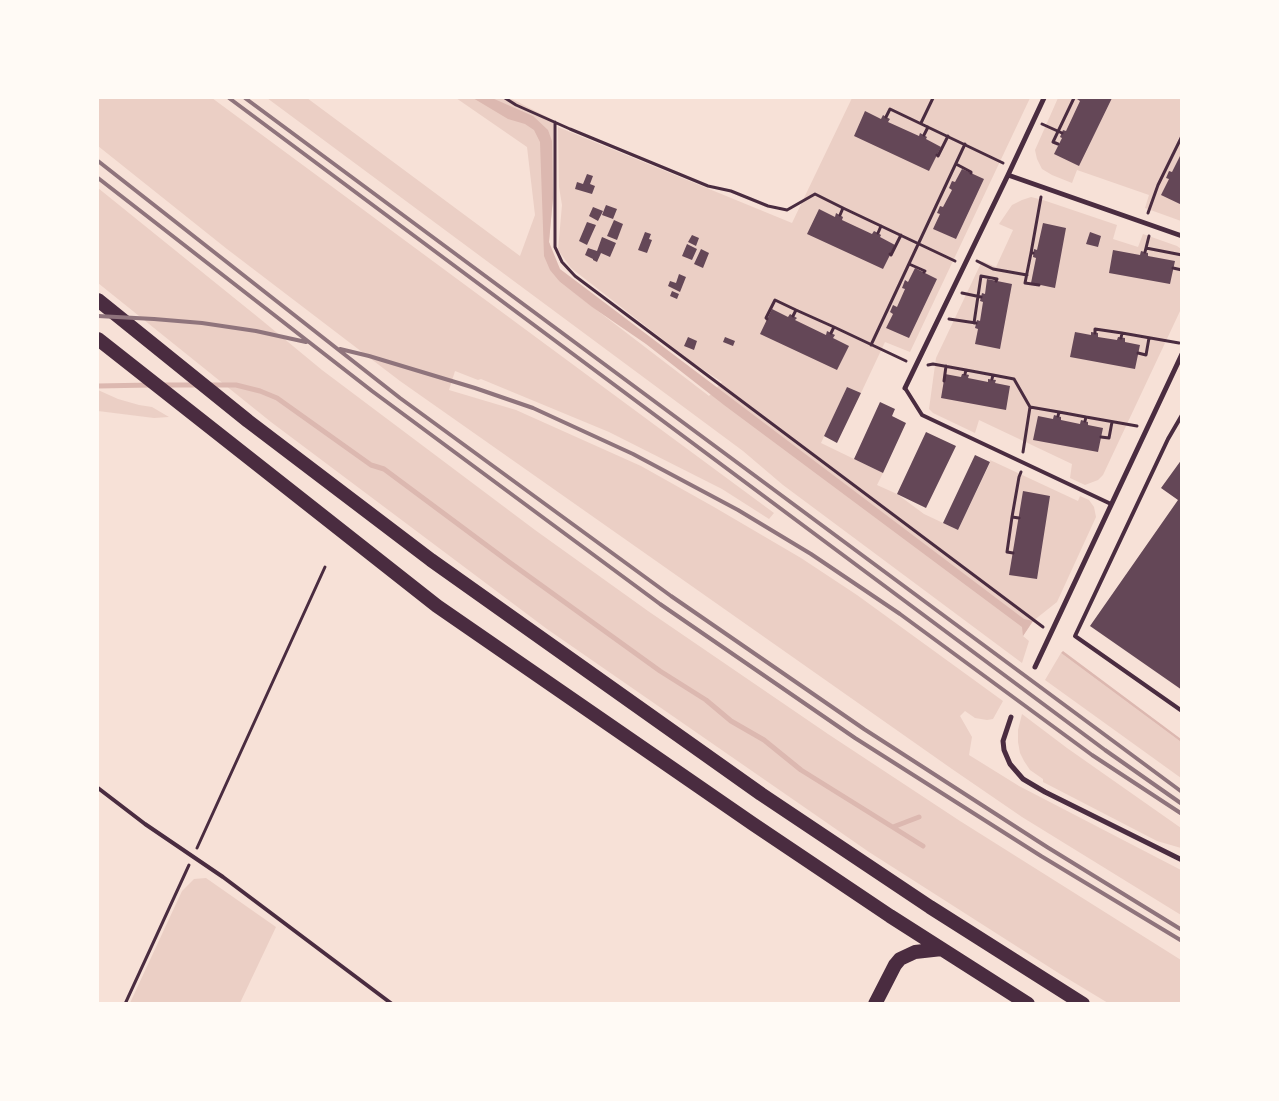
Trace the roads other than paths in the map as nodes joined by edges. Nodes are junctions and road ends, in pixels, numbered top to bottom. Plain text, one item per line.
1 (1044, 98) edge
2 (1008, 175) junction
3 (1182, 236) edge
4 (98, 300) edge
5 (98, 339) edge
6 (1182, 354) edge
7 (906, 388) joint
8 (1182, 415) edge
9 (1111, 504) junction
10 (1035, 667) dead end
11 (1182, 711) edge
12 (1012, 717) dead end
13 (98, 788) edge
14 (1182, 860) edge
15 (942, 949) junction
16 (392, 1004) edge
17 (875, 1004) edge
18 (1028, 1004) edge
19 (1083, 1004) edge

1 - 2 street
2 - 3 street
2 - 7 street
4 - 19 highway
5 - 15 highway
6 - 9 street
7 - 9 lane
8 - 11 lane
9 - 10 street
12 - 14 street
13 - 16 lane
15 - 17 highway
15 - 18 highway

